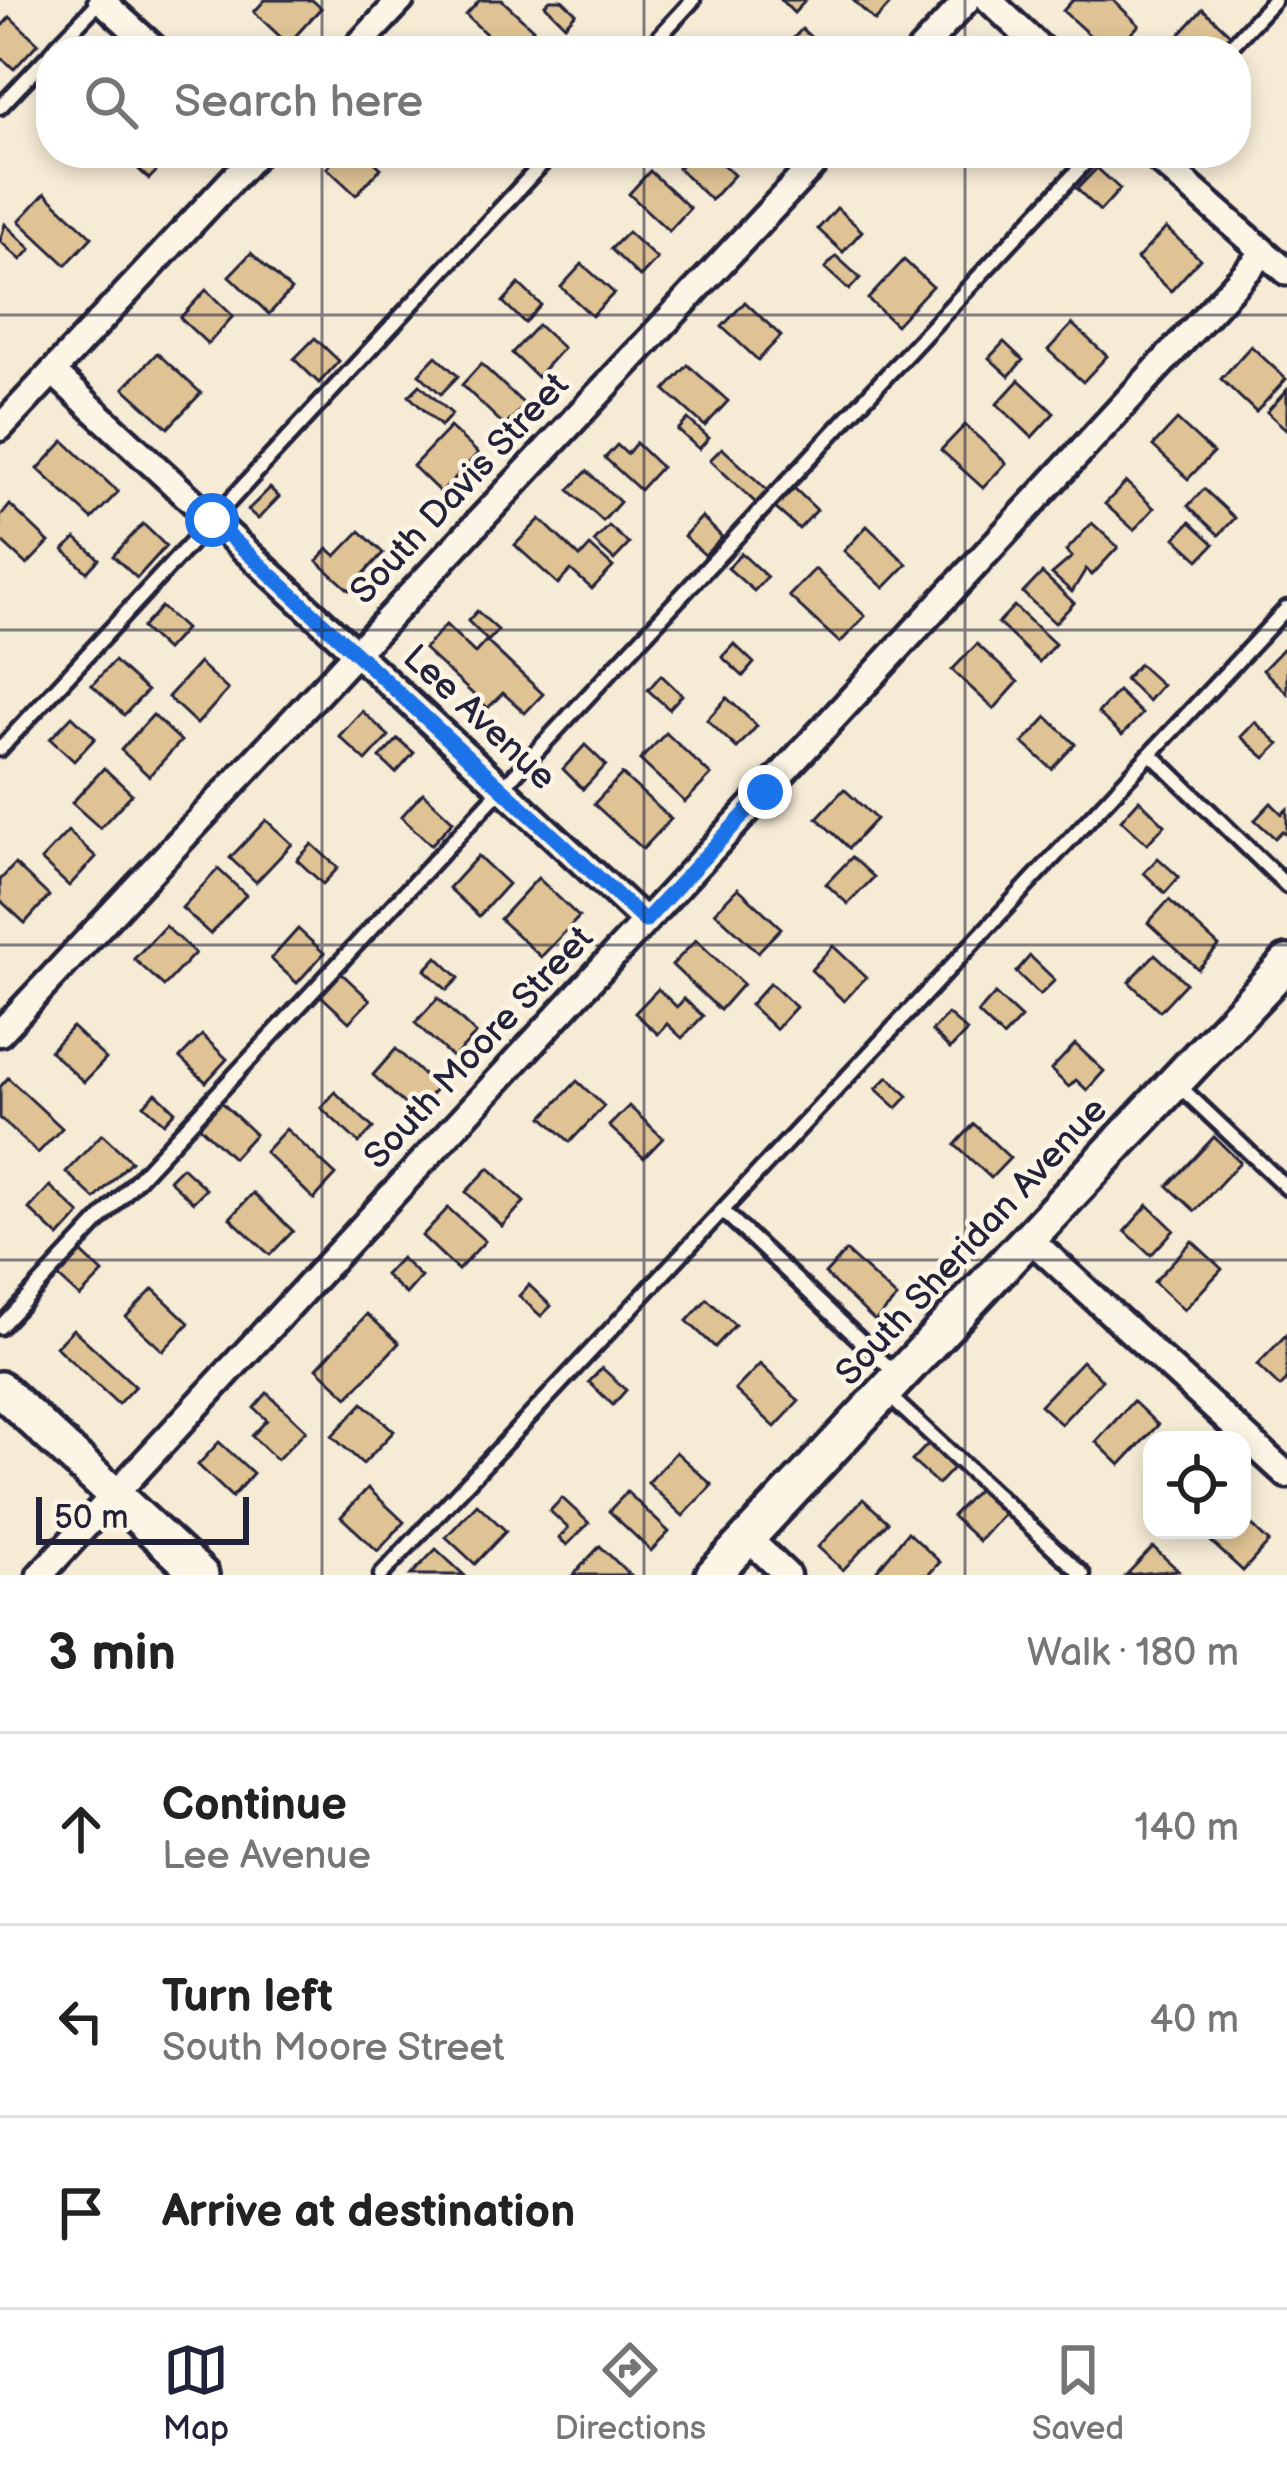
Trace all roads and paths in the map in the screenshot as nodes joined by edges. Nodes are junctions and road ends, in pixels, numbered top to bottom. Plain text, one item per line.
1 (100, 0) edge
2 (401, 0) edge
3 (693, 0) edge
4 (968, 0) edge
5 (989, 0) edge
6 (1274, 0) edge
7 (67, 36) edge
8 (140, 36) edge
9 (367, 36) edge
10 (660, 36) edge
11 (934, 36) edge
12 (1027, 36) edge
13 (1241, 36) edge
14 (36, 69) edge
15 (0, 106) edge
16 (243, 168) edge
17 (538, 168) edge
18 (810, 168) edge
19 (1080, 168) edge
20 (1167, 168) edge
21 (1264, 253) junction
22 (1287, 272) edge
23 (53, 371) junction
24 (0, 428) edge
25 (212, 520) junction
26 (1287, 608) edge
27 (356, 653) junction
28 (0, 749) edge
29 (1150, 754) junction
30 (502, 789) junction
31 (1287, 886) edge
32 (645, 921) junction
33 (1287, 963) edge
34 (0, 1033) edge
35 (1175, 1082) junction
36 (1287, 1188) edge
37 (724, 1212) junction
38 (1029, 1238) junction
39 (0, 1327) edge
40 (892, 1384) junction
41 (0, 1389) edge
42 (1287, 1475) edge
43 (114, 1495) junction
44 (748, 1538) junction
45 (40, 1575) edge
46 (201, 1575) edge
47 (381, 1575) edge
48 (713, 1575) edge
49 (787, 1575) edge
50 (1083, 1575) edge

1 - 7 lane
1 - 8 street
2 - 9 street
3 - 10 lane
4 - 11 street
5 - 12 street
6 - 13 lane
14 - 15 lane
16 - 23 street
17 - 25 lane
18 - 27 street, South Davis Street
19 - 30 lane
20 - 21 street
21 - 22 street
21 - 32 street, South Moore Street
23 - 24 street
23 - 25 street, Lee Avenue
25 - 27 street, Lee Avenue
25 - 28 lane
26 - 29 lane
27 - 30 street, Lee Avenue
27 - 34 street, South Davis Street
29 - 31 lane
29 - 37 lane
30 - 32 street, Lee Avenue
30 - 39 lane
32 - 43 street, South Moore Street
33 - 35 street, South Sheridan Avenue
35 - 36 lane
35 - 38 street, South Sheridan Avenue
37 - 40 lane
37 - 47 lane
38 - 40 street, South Sheridan Avenue
38 - 42 street
40 - 44 street, South Sheridan Avenue
40 - 50 lane
41 - 43 street
43 - 45 street, South Moore Street
43 - 46 street
44 - 48 street, South Sheridan Avenue
44 - 49 street

